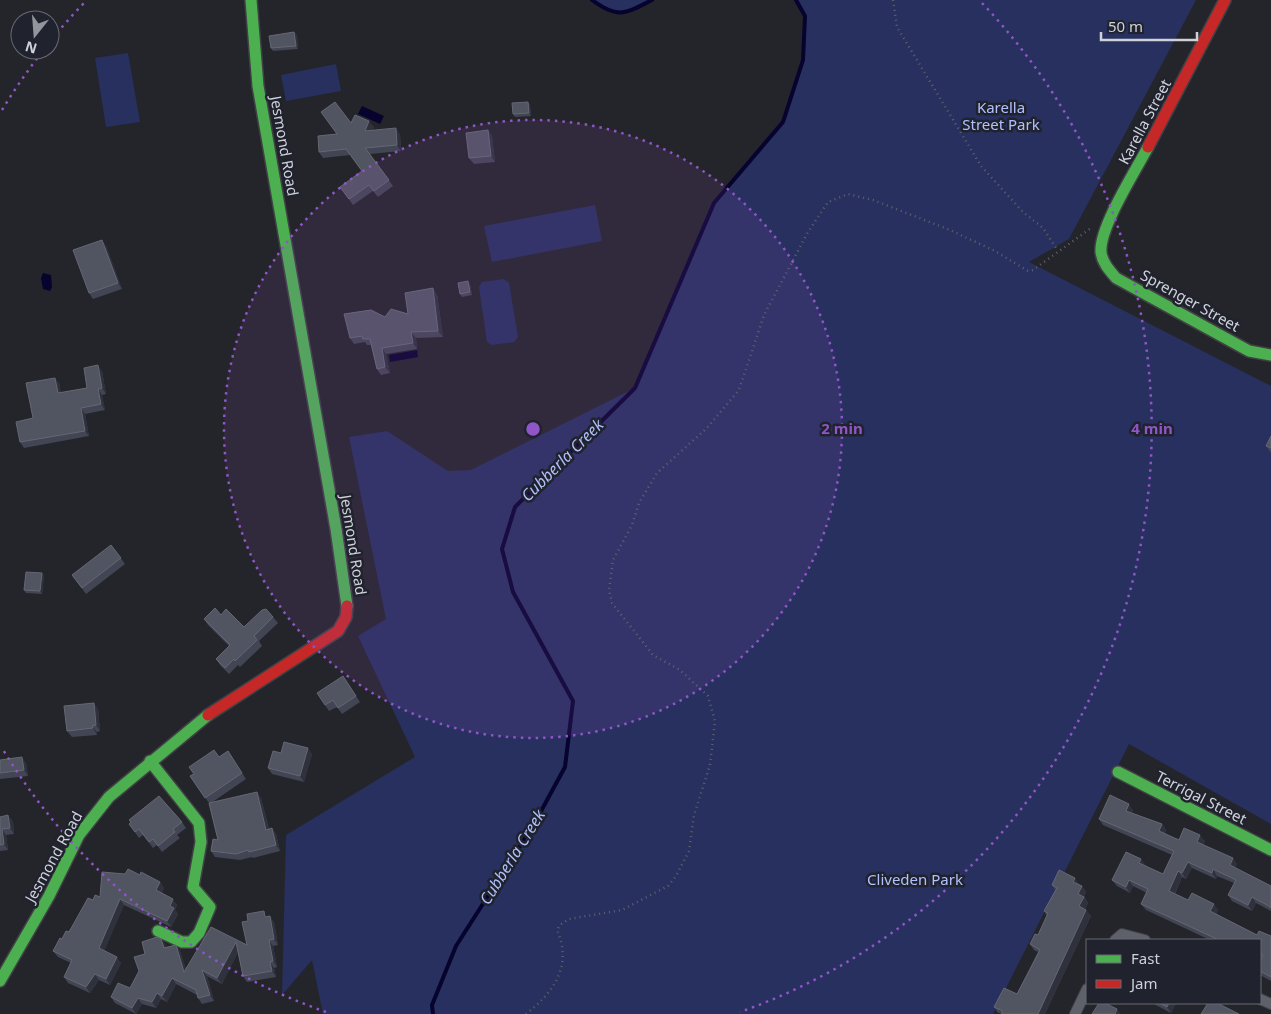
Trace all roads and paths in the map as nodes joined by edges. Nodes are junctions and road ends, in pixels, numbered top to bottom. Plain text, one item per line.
1 (251, 0) edge
2 (893, 0) edge
3 (1225, 0) edge
4 (1093, 227) dead end
5 (1058, 252) junction
6 (1102, 261) joint
7 (1271, 355) edge
8 (150, 761) junction
9 (1118, 772) dead end
10 (1271, 850) edge
11 (158, 931) dead end
12 (1115, 939) edge
13 (1141, 939) edge
14 (0, 981) edge
15 (1086, 991) edge
16 (526, 1014) edge
17 (1075, 1014) edge

1 - 8 street, Jesmond Road
2 - 5 path
3 - 6 street, Karella Street
4 - 5 path
5 - 16 path
6 - 7 street, Sprenger Street
8 - 11 street
8 - 14 street, Jesmond Road
9 - 10 street, Terrigal Street
12 - 13 street
15 - 17 street

